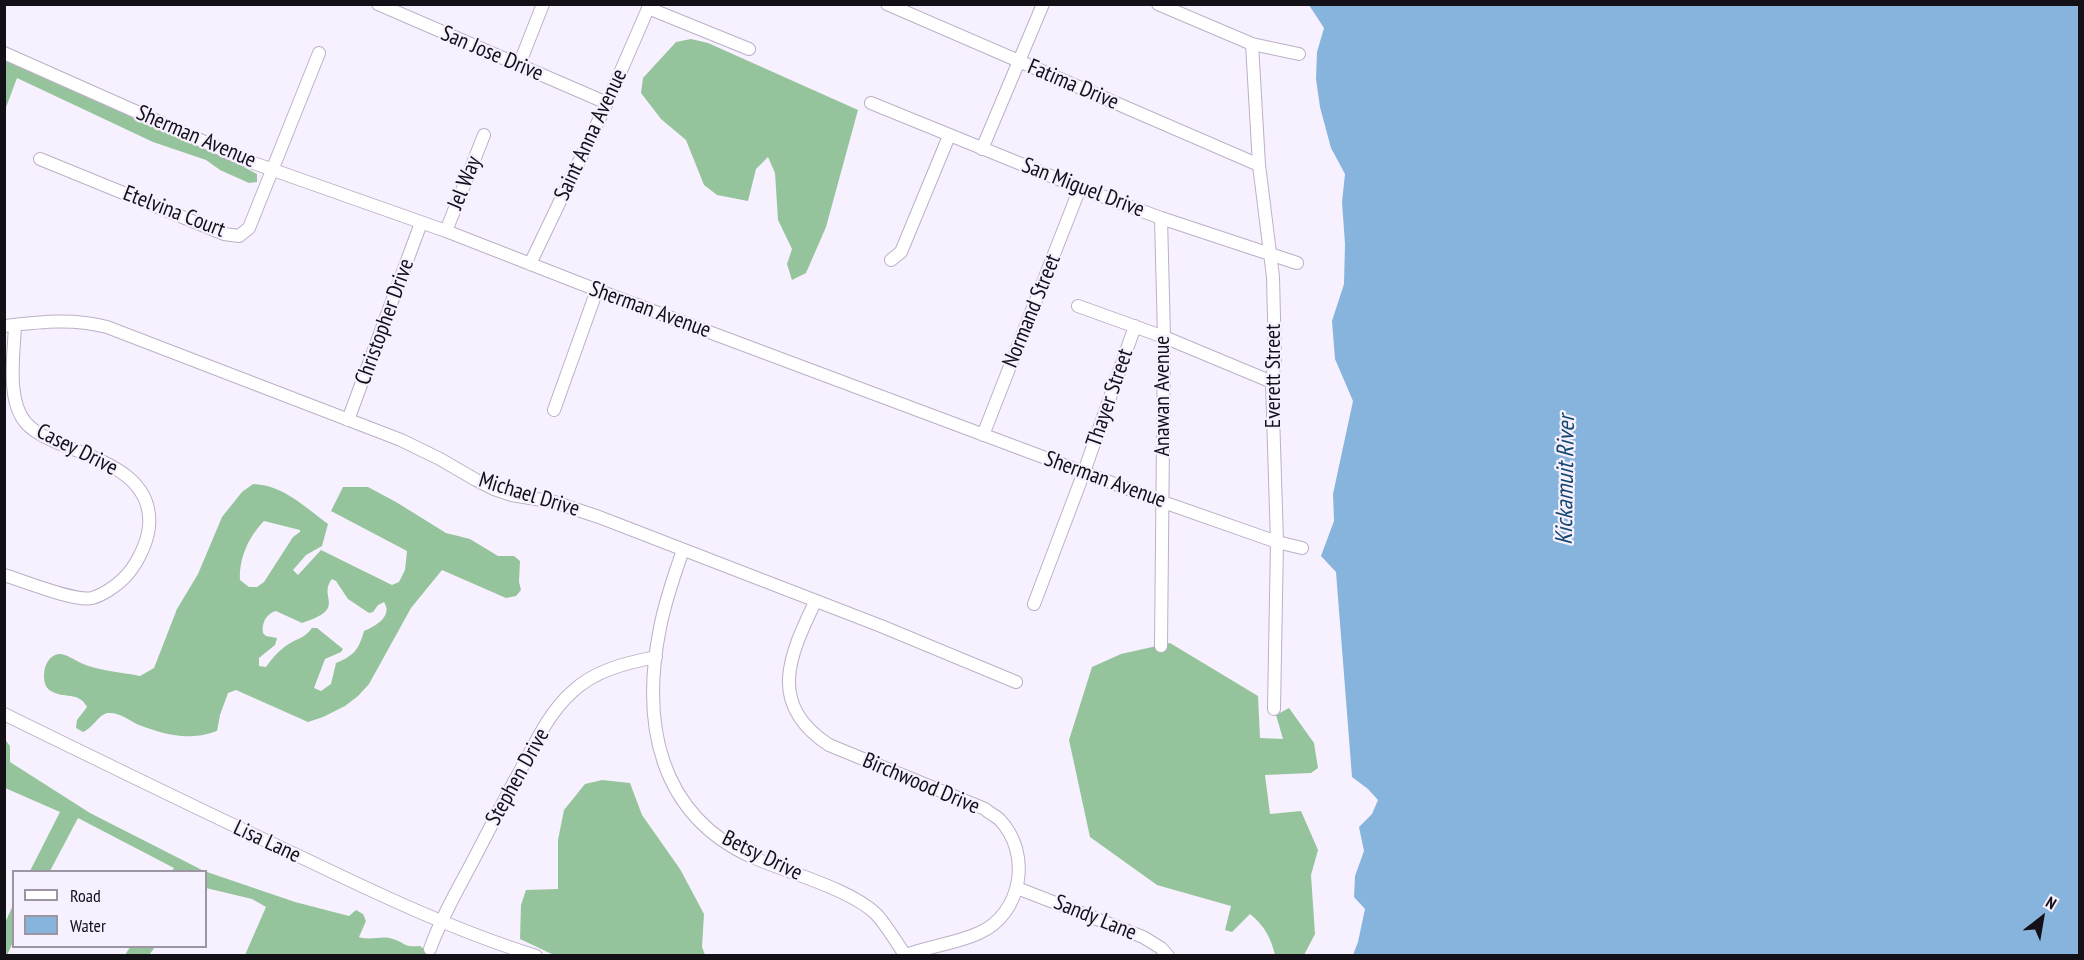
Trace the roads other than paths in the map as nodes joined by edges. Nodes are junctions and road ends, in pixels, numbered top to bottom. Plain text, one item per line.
1 (378, 4) edge
2 (543, 4) edge
3 (887, 4) edge
4 (1043, 4) edge
5 (1158, 4) edge
6 (649, 6) edge
7 (1176, 8) edge
8 (1252, 44) junction
9 (749, 49) dead end
10 (4, 53) edge
11 (319, 53) dead end
12 (1299, 54) dead end
13 (1020, 61) junction
14 (519, 65) junction
15 (607, 103) junction
16 (871, 103) dead end
17 (484, 135) dead end
18 (949, 135) junction
19 (982, 149) junction
20 (39, 159) dead end
21 (1259, 165) junction
22 (274, 170) junction
23 (1080, 188) junction
24 (1161, 218) junction
25 (422, 223) junction
26 (446, 231) junction
27 (1270, 255) junction
28 (891, 260) dead end
29 (1298, 263) dead end
30 (530, 264) junction
31 (597, 290) junction
32 (1078, 306) dead end
33 (10, 326) edge
34 (1135, 326) junction
35 (1164, 337) junction
36 (1272, 382) junction
37 (554, 410) dead end
38 (348, 420) junction
39 (983, 435) junction
40 (1084, 472) junction
41 (1163, 502) junction
42 (1276, 542) junction
43 (1302, 548) dead end
44 (682, 550) junction
45 (4, 575) edge
46 (815, 602) junction
47 (1034, 604) dead end
48 (1161, 646) dead end
49 (656, 657) junction
50 (1016, 682) dead end
51 (1274, 709) dead end
52 (4, 714) edge
53 (1017, 888) junction
54 (440, 921) junction
55 (430, 949) dead end
56 (905, 955) edge
57 (536, 956) edge
58 (1168, 956) edge

1 - 14 street, San Jose Drive
2 - 14 street
3 - 13 street, Fatima Drive
4 - 13 street
5 - 7 street
6 - 9 street
6 - 15 street, Saint Anna Avenue
7 - 8 street
8 - 12 street
8 - 21 street, Everett Street
10 - 22 street, Sherman Avenue
11 - 22 street
13 - 19 street
13 - 21 street, Fatima Drive
14 - 15 street, San Jose Drive
15 - 30 street, Saint Anna Avenue
16 - 18 street, San Miguel Drive
17 - 26 street, Jel Way
18 - 19 street, San Miguel Drive
18 - 28 street
19 - 23 street, San Miguel Drive
20 - 22 street, Etelvina Court
21 - 27 street, Everett Street
22 - 25 street, Sherman Avenue
23 - 24 street, San Miguel Drive
23 - 39 street, Normand Street
24 - 27 street, San Miguel Drive
24 - 35 street, Anawan Avenue
25 - 26 street, Sherman Avenue
25 - 38 street, Christopher Drive
26 - 30 street, Sherman Avenue
27 - 29 street, San Miguel Drive
27 - 36 street, Everett Street
30 - 31 street, Sherman Avenue
31 - 37 street
31 - 39 street, Sherman Avenue
32 - 34 street
33 - 38 street, Michael Drive
33 - 45 street, Casey Drive
34 - 35 street
34 - 40 street, Thayer Street
35 - 36 street
35 - 41 street, Anawan Avenue
36 - 42 street, Everett Street
38 - 44 street, Michael Drive
39 - 40 street, Sherman Avenue
40 - 41 street, Sherman Avenue
40 - 47 street, Thayer Street
41 - 42 street, Sherman Avenue
41 - 48 street, Anawan Avenue
42 - 43 street, Sherman Avenue
42 - 51 street, Everett Street
44 - 46 street, Michael Drive
44 - 49 street, Betsy Drive
46 - 50 street, Michael Drive
46 - 53 street, Birchwood Drive
49 - 54 street, Stephen Drive
49 - 56 street, Betsy Drive
52 - 54 street, Lisa Lane
53 - 56 street, Birchwood Drive
53 - 58 street, Sandy Lane
54 - 55 street, Stephen Drive
54 - 57 street, Lisa Lane

